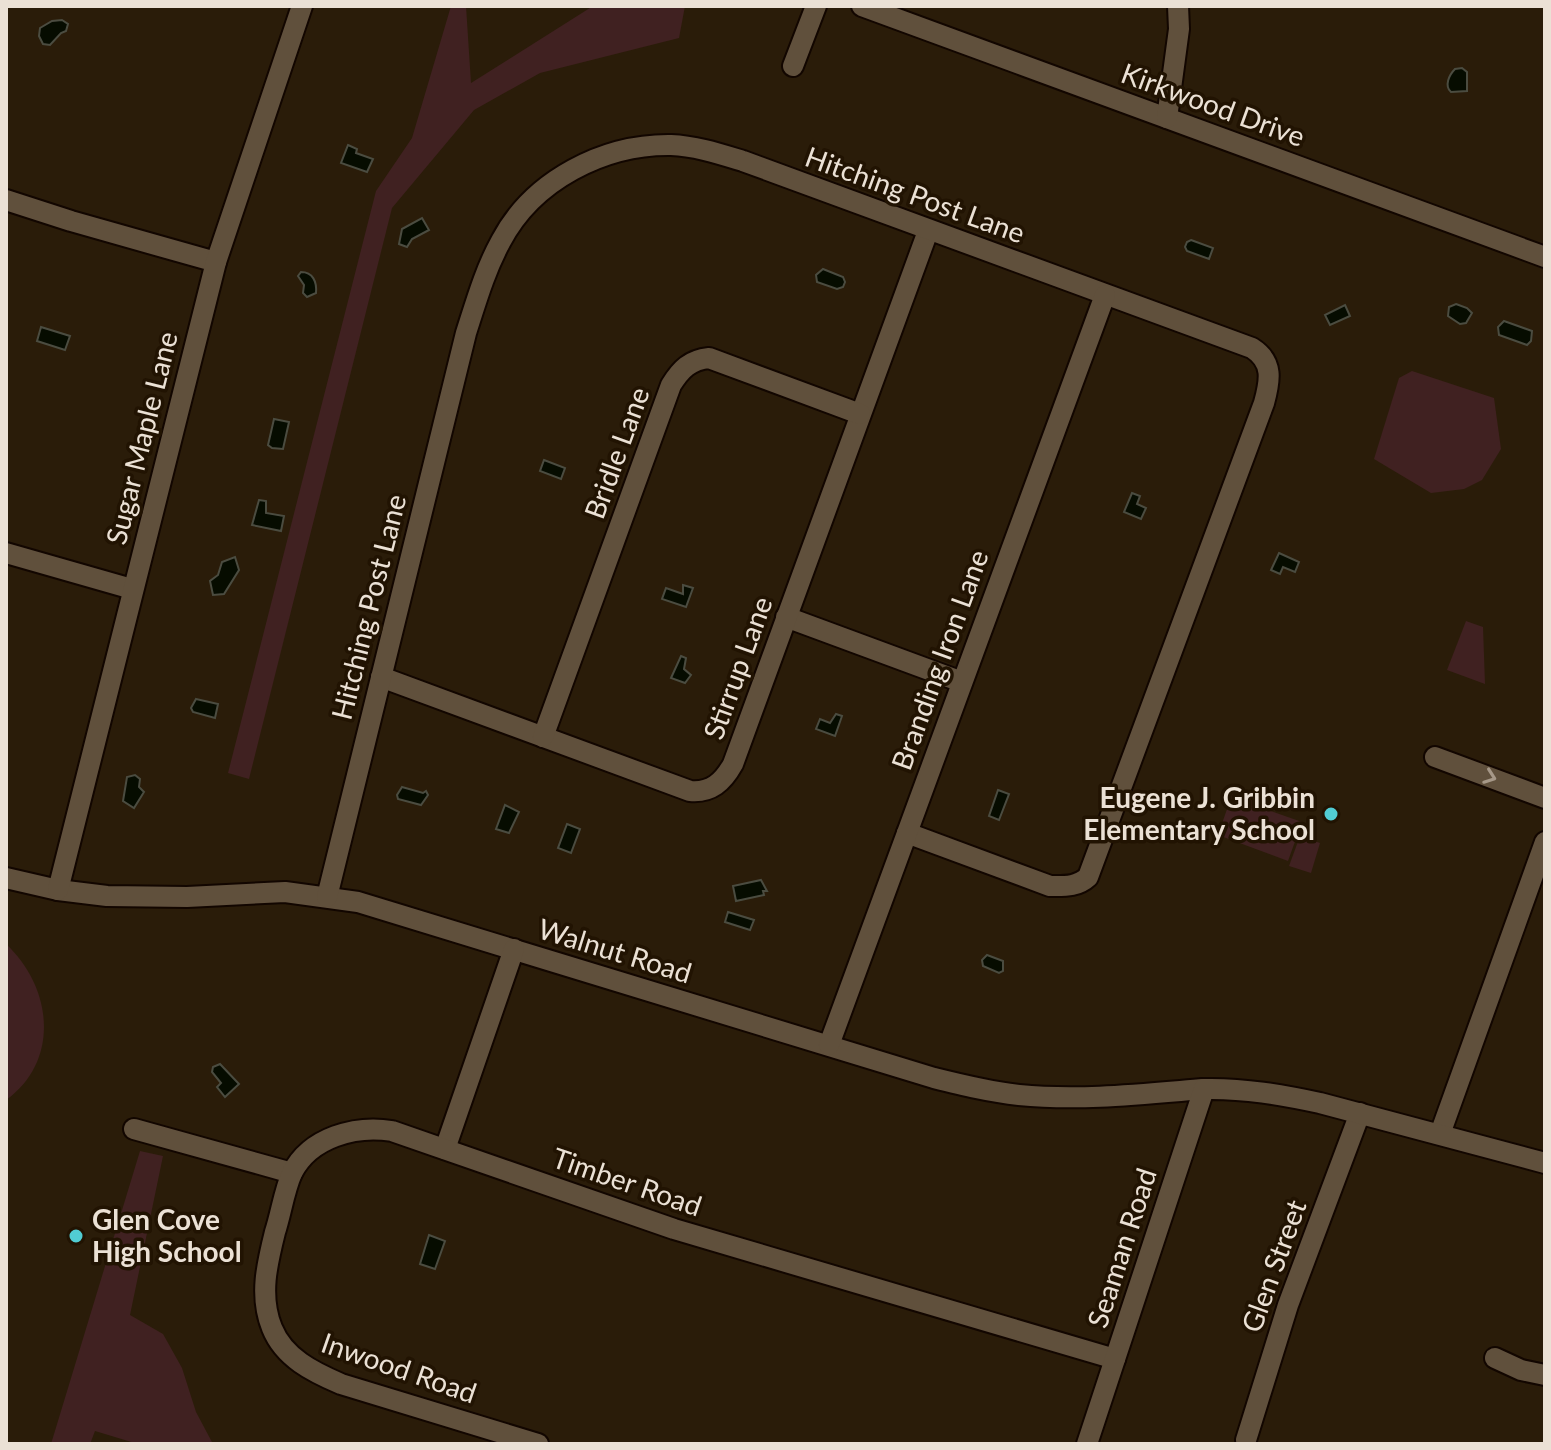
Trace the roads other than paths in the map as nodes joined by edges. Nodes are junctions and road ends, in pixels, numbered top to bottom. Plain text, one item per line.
1 (302, 6) edge
2 (816, 6) edge
3 (862, 6) edge
4 (1178, 6) edge
5 (793, 66) dead end
6 (1167, 118) junction
7 (6, 200) edge
8 (928, 231) junction
9 (1545, 257) edge
10 (216, 262) junction
11 (1105, 295) junction
12 (860, 414) junction
13 (6, 553) edge
14 (132, 589) junction
15 (786, 617) junction
16 (381, 677) junction
17 (962, 682) junction
18 (543, 737) junction
19 (1435, 757) dead end
20 (1545, 798) edge
21 (907, 833) junction
22 (1545, 842) edge
23 (6, 878) edge
24 (58, 890) junction
25 (327, 897) junction
26 (514, 949) junction
27 (829, 1045) junction
28 (1215, 1089) junction
29 (1360, 1113) junction
30 (134, 1129) dead end
31 (1440, 1134) junction
32 (445, 1149) junction
33 (1545, 1163) edge
34 (292, 1173) junction
35 (1495, 1358) dead end
36 (1115, 1359) junction
37 (1545, 1375) edge
38 (1246, 1440) dead end
39 (538, 1444) edge
40 (1087, 1444) edge

1 - 10 street, Sugar Maple Lane
2 - 5 street
3 - 6 street, Kirkwood Drive
4 - 6 street
6 - 9 street, Kirkwood Drive
7 - 10 street
8 - 11 street, Hitching Post Lane
8 - 12 street, Stirrup Lane
8 - 16 street, Hitching Post Lane
10 - 14 street, Sugar Maple Lane
11 - 17 street, Branding Iron Lane
11 - 21 street, Hitching Post Lane
12 - 15 street, Stirrup Lane
12 - 18 street, Bridle Lane
13 - 14 street
14 - 24 street, Sugar Maple Lane
15 - 17 street
15 - 18 street, Stirrup Lane
16 - 18 street, Stirrup Lane
16 - 25 street, Hitching Post Lane
17 - 21 street, Branding Iron Lane
19 -> 20 street
21 - 27 street, Branding Iron Lane
22 - 31 street
23 - 24 street, Walnut Road
24 - 25 street, Walnut Road
25 - 26 street, Walnut Road
26 - 27 street, Walnut Road
26 - 32 street
27 - 28 street, Walnut Road
28 - 29 street, Walnut Road
28 - 36 street, Seaman Road
29 - 31 street, Walnut Road
29 - 38 street, Glen Street
30 - 34 street
31 - 33 street, Walnut Road
32 - 34 street, Timber Road
32 - 36 street, Timber Road
34 - 39 street, Inwood Road
35 - 37 street
36 - 40 street, Seaman Road

